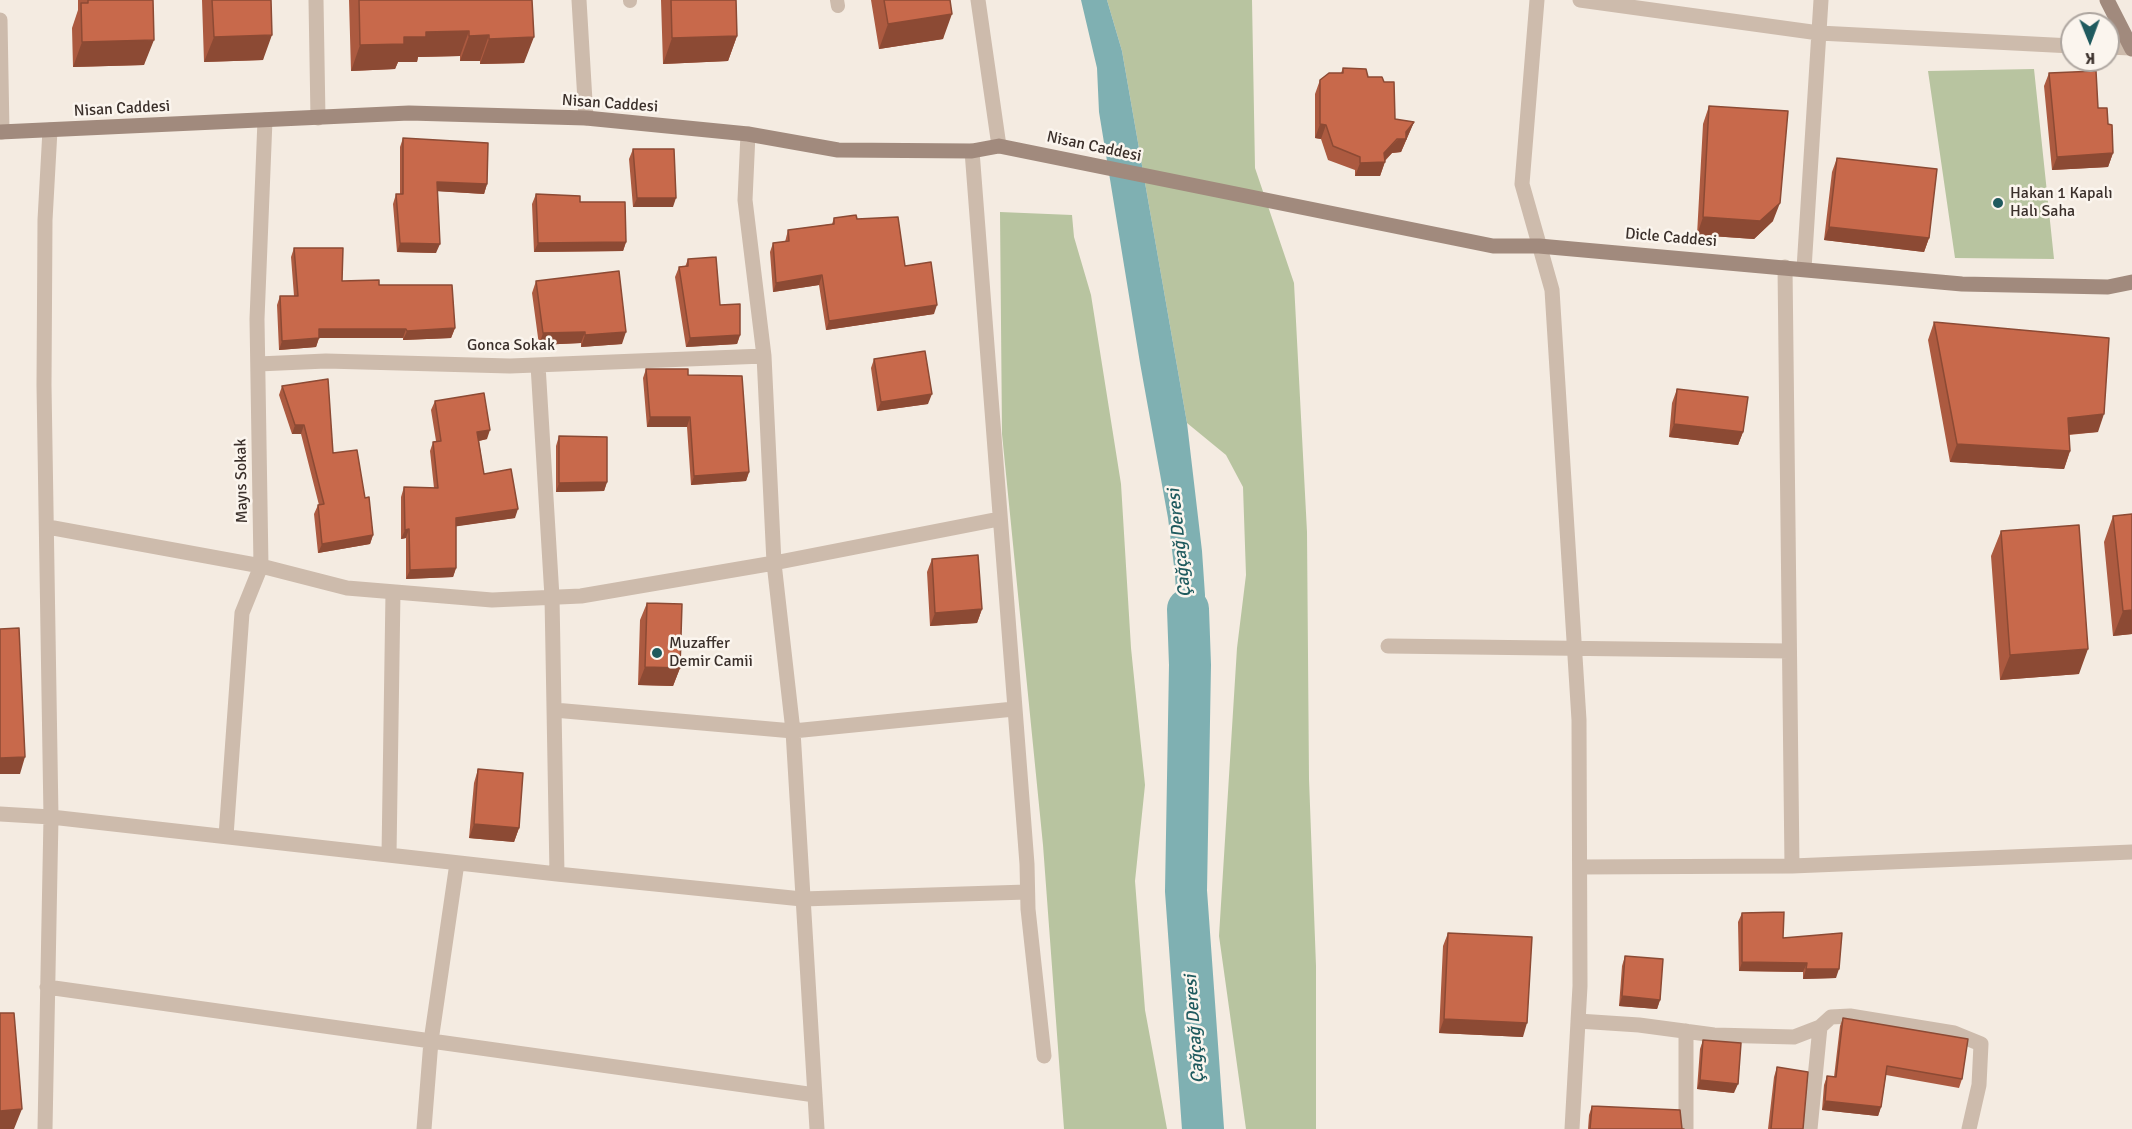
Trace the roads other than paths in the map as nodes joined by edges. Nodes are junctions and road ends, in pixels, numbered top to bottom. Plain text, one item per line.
1 (316, 0) edge
2 (579, 0) edge
3 (978, 0) edge
4 (1537, 0) edge
5 (1580, 0) edge
6 (1821, 0) edge
7 (2107, 0) edge
8 (0, 20) edge
9 (1819, 33) junction
10 (2060, 45) edge
11 (2132, 49) edge
12 (318, 118) junction
13 (586, 118) junction
14 (265, 120) junction
15 (50, 130) junction
16 (1, 132) edge
17 (748, 134) junction
18 (999, 146) junction
19 (972, 151) junction
20 (1211, 190) joint
21 (1539, 246) junction
22 (1785, 267) junction
23 (1804, 269) junction
24 (2132, 282) edge
25 (764, 356) junction
26 (258, 364) junction
27 (538, 365) junction
28 (999, 519) junction
29 (48, 527) junction
30 (774, 563) junction
31 (261, 566) junction
32 (393, 592) junction
33 (552, 597) junction
34 (1388, 646) dead end
35 (1575, 648) junction
36 (1789, 651) junction
37 (554, 710) junction
38 (1014, 710) junction
39 (793, 731) junction
40 (0, 814) edge
41 (51, 817) junction
42 (226, 837) junction
43 (2132, 852) edge
44 (389, 855) junction
45 (457, 863) junction
46 (1792, 866) junction
47 (1580, 867) junction
48 (557, 874) junction
49 (1028, 892) junction
50 (802, 899) junction
51 (47, 987) junction
52 (1578, 1021) junction
53 (1820, 1027) junction
54 (1686, 1031) junction
55 (431, 1041) junction
56 (1044, 1056) dead end
57 (815, 1095) junction
58 (45, 1129) edge
59 (424, 1129) edge
60 (817, 1129) edge
61 (1572, 1129) edge
62 (1686, 1129) edge
63 (1810, 1129) edge
64 (1969, 1129) edge

1 - 12 street
2 - 13 street
3 - 18 street
4 - 21 street
5 - 9 street
6 - 9 street
7 - 11 street
8 - 16 street
9 - 10 street
9 - 23 street
12 - 13 street, Nisan Caddesi
12 - 14 street, Nisan Caddesi
13 - 17 street, Nisan Caddesi
14 - 15 street, Nisan Caddesi
14 - 26 street, Mayıs Sokak
15 - 16 street, Nisan Caddesi
15 - 29 street
17 - 19 street, Nisan Caddesi
17 - 25 street
18 - 19 street, Nisan Caddesi
18 - 20 street, Nisan Caddesi
19 - 28 street
20 - 21 street, Dicle Caddesi
21 - 22 street, Dicle Caddesi
21 - 35 street
22 - 23 street, Dicle Caddesi
22 - 36 street
23 - 24 street, Dicle Caddesi
25 - 27 street, Gonca Sokak
25 - 30 street
26 - 27 street, Gonca Sokak
26 - 31 street, Mayıs Sokak
27 - 33 street
28 - 30 street
28 - 38 street
29 - 31 street
29 - 41 street
30 - 33 street
30 - 39 street
31 - 32 street
31 - 42 street, Mayıs Sokak
32 - 33 street
32 - 44 street
33 - 37 street
34 - 35 street
35 - 36 street
35 - 47 street
36 - 46 street
37 - 39 street
37 - 48 street
38 - 39 street
38 - 49 street
39 - 50 street
40 - 41 street
41 - 42 street
41 - 51 street
42 - 44 street
43 - 46 street
44 - 45 street
45 - 48 street
45 - 55 street
46 - 47 street
47 - 52 street
48 - 50 street
49 - 50 street
49 - 56 street
50 - 57 street
51 - 55 street
51 - 58 street
52 - 54 street
52 - 61 street
53 - 54 street
53 - 63 street
53 - 64 street
54 - 62 street
55 - 57 street
55 - 59 street
57 - 60 street

